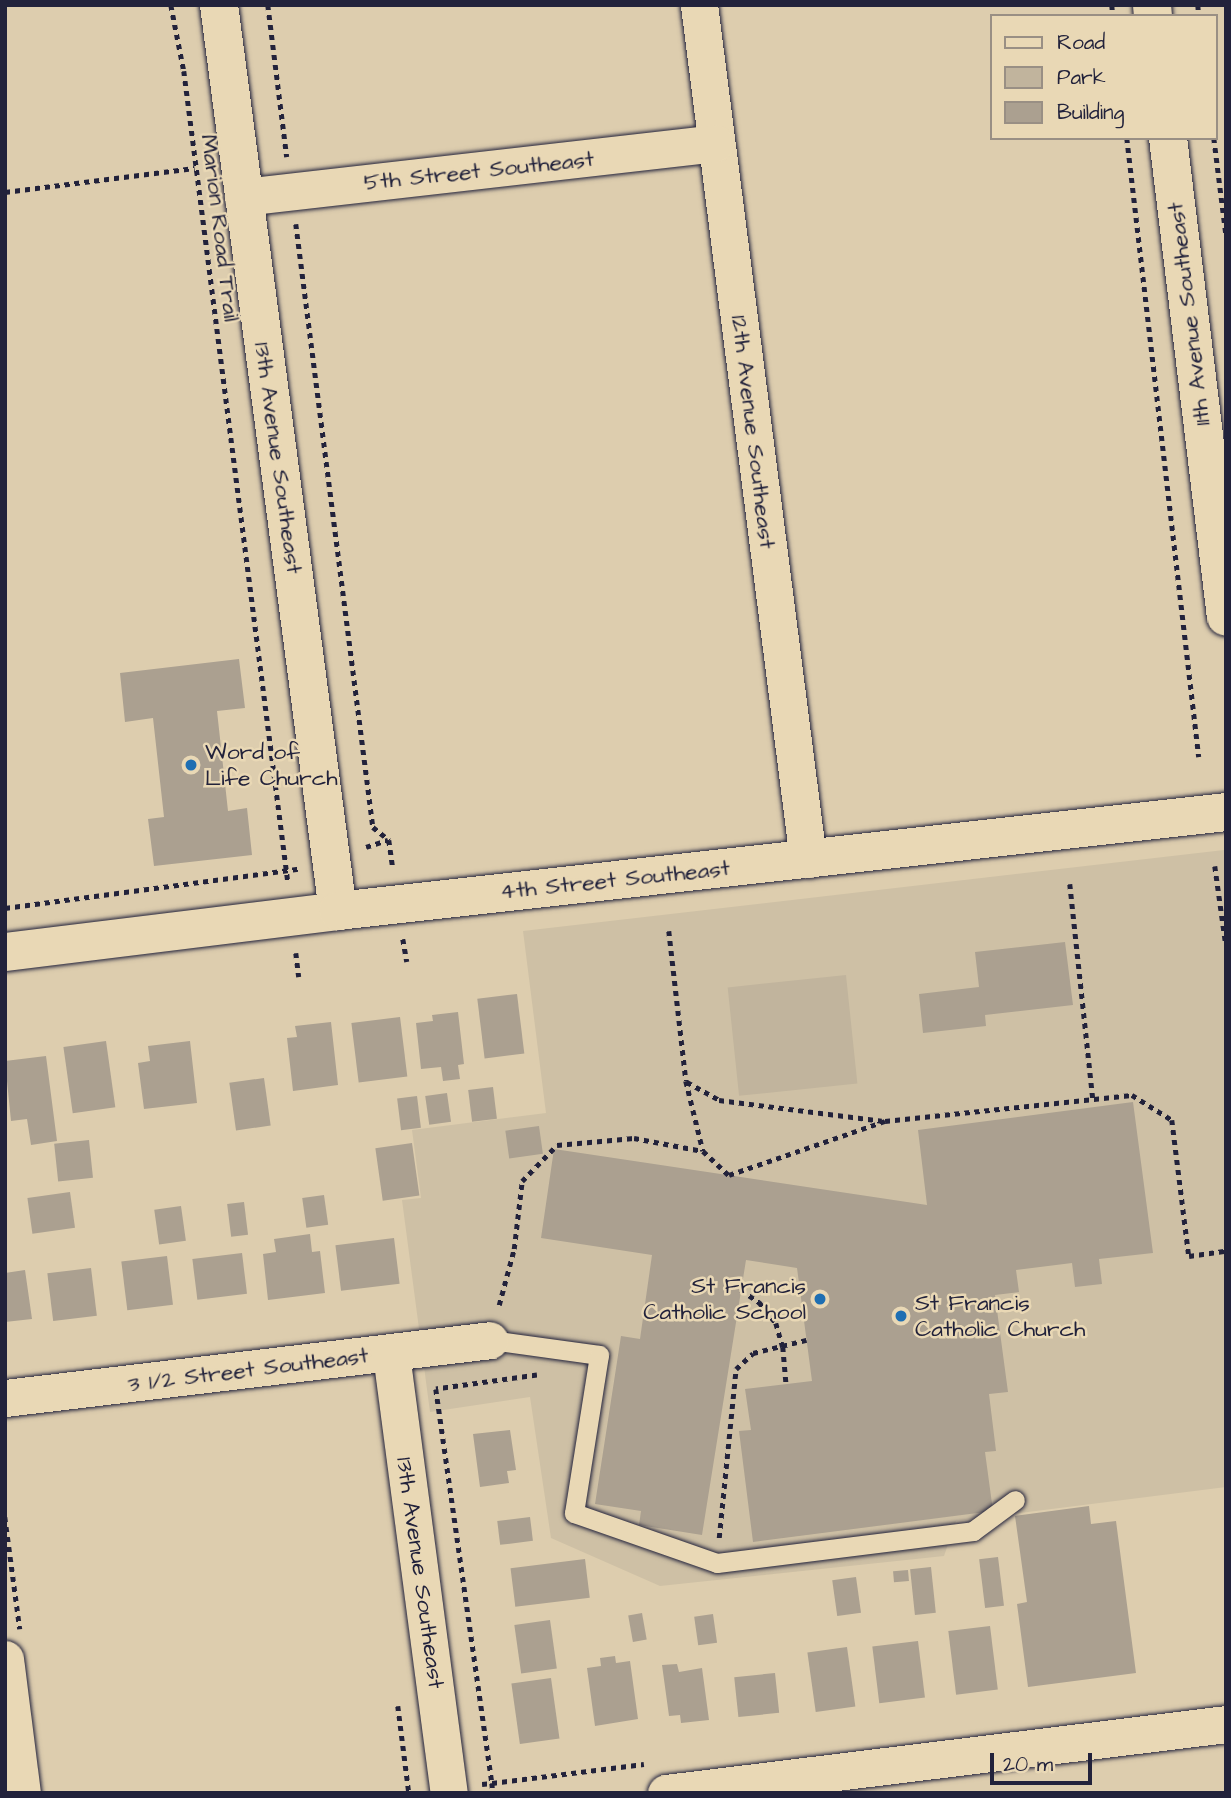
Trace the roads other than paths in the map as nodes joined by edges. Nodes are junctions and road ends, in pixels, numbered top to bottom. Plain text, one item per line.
1 (219, 5) edge
2 (699, 5) edge
3 (1168, 140) edge
4 (715, 144) junction
5 (243, 197) junction
6 (1226, 616) edge
7 (1226, 812) edge
8 (808, 859) junction
9 (338, 911) junction
10 (5, 952) edge
11 (490, 1340) joint
12 (391, 1354) junction
13 (5, 1398) edge
14 (1015, 1500) dead end
15 (5, 1658) edge
16 (1226, 1724) edge
17 (662, 1778) edge
18 (22, 1793) edge
19 (449, 1793) edge

1 - 5 main road, 13th Avenue Southeast
2 - 4 street, 12th Avenue Southeast
3 - 6 main road, 11th Avenue Southeast
4 - 5 street, 5th Street Southeast
4 - 8 street, 12th Avenue Southeast
5 - 9 main road, 13th Avenue Southeast
7 - 8 main road, 4th Street Southeast
8 - 9 main road, 4th Street Southeast
9 - 10 main road, 4th Street Southeast
11 - 12 street, 3 1/2 Street Southeast
11 - 14 lane
12 - 13 street, 3 1/2 Street Southeast
12 - 19 street, 13th Avenue Southeast
15 - 18 street
16 - 17 street

